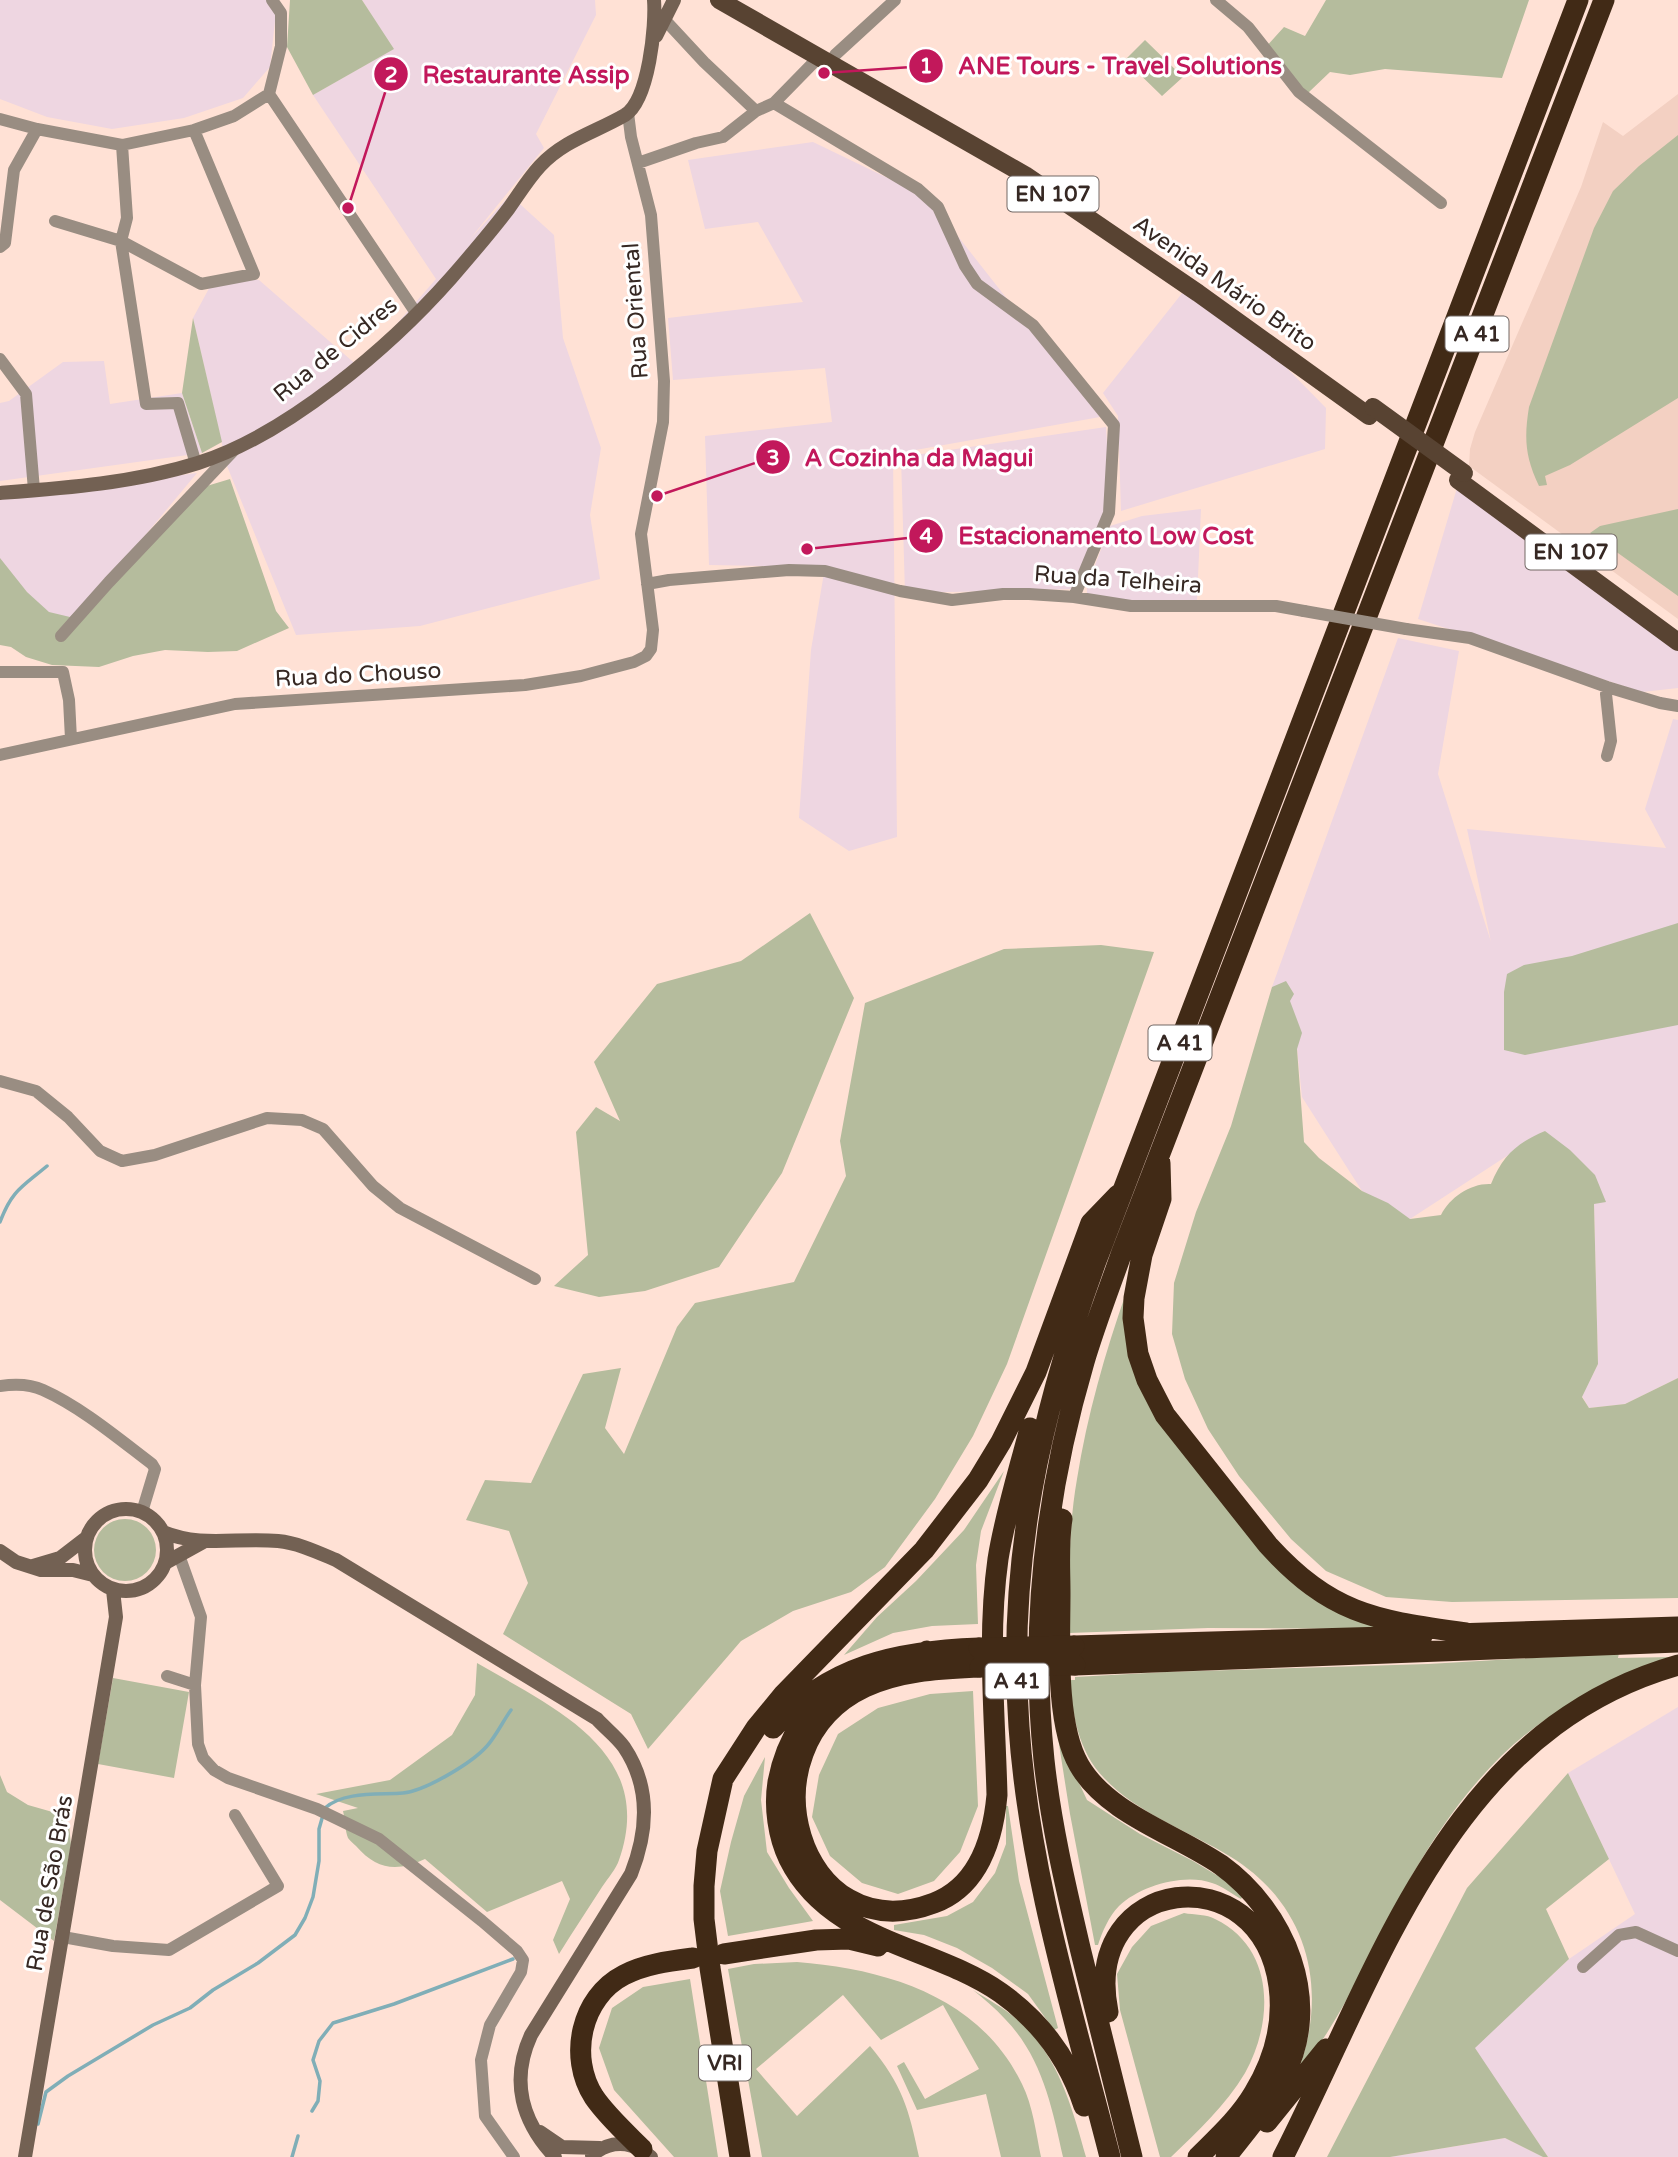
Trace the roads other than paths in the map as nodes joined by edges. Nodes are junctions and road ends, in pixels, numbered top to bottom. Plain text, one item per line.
1 (272, 0) edge
2 (654, 0) edge
3 (674, 0) edge
4 (719, 0) edge
5 (737, 0) edge
6 (895, 0) edge
7 (1216, 0) edge
8 (1578, 0) edge
9 (1605, 0) edge
10 (665, 20) junction
11 (654, 40) junction
12 (828, 56) junction
13 (269, 94) junction
14 (774, 103) junction
15 (756, 111) junction
16 (628, 113) junction
17 (0, 119) edge
18 (37, 129) junction
19 (194, 130) junction
20 (122, 145) junction
21 (638, 163) junction
22 (1441, 203) dead end
23 (55, 221) dead end
24 (121, 242) junction
25 (0, 247) edge
26 (416, 313) junction
27 (0, 359) edge
28 (235, 449) junction
29 (196, 464) junction
30 (34, 490) junction
31 (0, 493) edge
32 (647, 584) junction
33 (1074, 597) junction
34 (61, 636) dead end
35 (1675, 636) edge
36 (0, 671) edge
37 (1607, 687) junction
38 (1678, 695) edge
39 (1660, 703) junction
40 (1678, 706) edge
41 (71, 739) junction
42 (0, 755) edge
43 (1607, 756) dead end
44 (0, 1081) edge
45 (1160, 1155) junction
46 (1120, 1198) junction
47 (535, 1279) dead end
48 (1085, 1360) junction
49 (0, 1386) edge
50 (142, 1512) junction
51 (163, 1532) junction
52 (86, 1538) junction
53 (203, 1542) junction
54 (0, 1550) edge
55 (178, 1555) junction
56 (165, 1563) junction
57 (32, 1567) junction
58 (93, 1575) junction
59 (113, 1590) junction
60 (137, 1590) junction
61 (116, 1617) junction
62 (1678, 1628) edge
63 (1466, 1633) junction
64 (1678, 1642) edge
65 (927, 1651) junction
66 (1074, 1655) junction
67 (980, 1658) junction
68 (1678, 1665) edge
69 (167, 1676) dead end
70 (195, 1685) junction
71 (718, 1810) junction
72 (235, 1815) dead end
73 (63, 1937) junction
74 (1678, 1951) edge
75 (724, 1954) dead end
76 (692, 1958) dead end
77 (937, 1961) junction
78 (1583, 1967) dead end
79 (1351, 2012) junction
80 (531, 2126) junction
81 (595, 2153) edge
82 (646, 2153) edge
83 (25, 2157) edge
84 (514, 2157) edge
85 (555, 2157) edge
86 (740, 2157) edge
87 (1102, 2157) edge
88 (1110, 2157) edge
89 (1133, 2157) edge
90 (1199, 2157) edge
91 (1226, 2157) edge
92 (1233, 2157) edge
93 (1283, 2157) edge

1 - 13 street
2 - 11 main road
3 - 10 main road
4 - 12 main road, Avenida Mário Brito / EN 107
5 - 12 main road, Avenida Mário Brito / EN 107
6 - 12 street
7 - 22 street
8 - 46 highway, A 41
9 - 45 highway, A 41
10 - 11 main road
10 - 15 street
11 - 16 main road
12 - 14 street
12 - 35 main road, Avenida Mário Brito / EN 107, bridge
13 - 19 street
13 - 26 street
14 - 15 street
14 - 33 street
15 - 21 street
16 - 21 street, Rua Oriental
16 - 26 main road, Rua de Cidres
17 - 18 street
18 - 20 street
18 - 25 street
19 - 20 street
19 - 24 street
20 - 24 street
21 - 32 street, Rua Oriental
23 - 24 street
24 - 29 street
26 - 28 main road, Rua de Cidres
27 - 30 street
28 - 29 main road, Rua de Cidres
28 - 34 street
29 - 30 main road, Rua de Cidres
30 - 31 main road, Rua de Cidres
32 - 33 street, Rua da Telheira
32 - 41 street, Rua do Chouso
33 - 37 street, Rua da Telheira, bridge
36 - 41 street
37 - 39 street, Rua da Telheira
37 - 43 street
38 - 39 street
39 - 40 street, Rua da Telheira
41 - 42 street, Rua do Chouso
44 - 47 street
45 - 48 highway, A 41
45 - 63 highway
46 - 67 highway
46 - 71 highway
46 - 88 highway, A 41
48 - 89 highway, A 41
48 - 91 highway
49 - 50 street
50 - 51 main road
50 - 52 main road
51 - 53 main road
51 - 56 main road
52 - 57 main road
52 - 58 main road
53 - 55 main road, Rua de São Brás
53 - 80 main road
54 - 57 main road
55 - 56 main road, Rua de São Brás
55 - 70 street
56 - 60 main road, Rua de São Brás
57 - 58 main road
58 - 59 main road
59 - 60 main road
59 - 61 main road, Rua de São Brás
60 - 61 main road, Rua de São Brás
61 - 73 main road, Rua de São Brás
62 - 63 highway
63 - 66 highway
64 - 66 highway
65 - 67 highway
65 - 71 highway
65 - 77 highway
66 - 67 highway, bridge
68 - 79 highway
69 - 70 street
70 - 84 street
71 - 86 highway, VRI
72 - 73 street
73 - 83 main road, Rua de São Brás
74 - 78 street
75 - 77 highway
76 - 82 highway
77 - 87 highway
79 - 92 highway
79 - 93 highway
80 - 81 main road
80 - 85 main road
81 - 82 main road
89 - 90 highway

